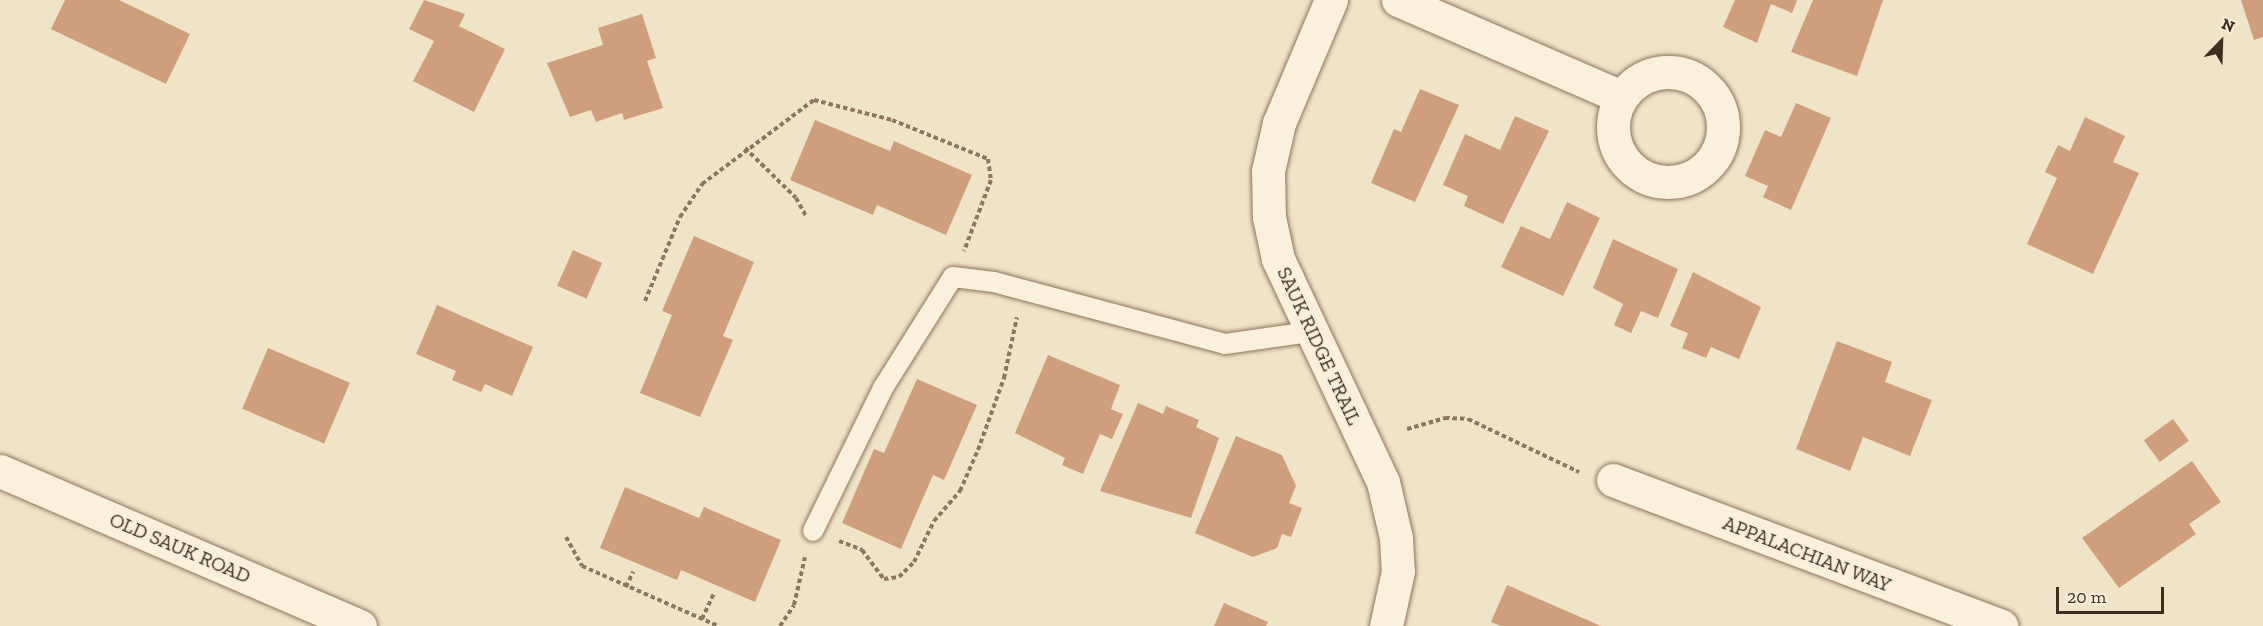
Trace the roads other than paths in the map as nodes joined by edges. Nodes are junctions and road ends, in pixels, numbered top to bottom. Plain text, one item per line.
1 (1331, 0) edge
2 (1398, 0) edge
3 (1621, 98) dead end
4 (1309, 332) junction
5 (2, 477) edge
6 (1613, 480) road end
7 (813, 531) road end
8 (360, 626) edge
9 (1386, 626) edge
10 (2001, 626) edge

1 - 4 street, SAUK RIDGE TRAIL
2 - 3 street
4 - 7 lane
4 - 9 street, SAUK RIDGE TRAIL
5 - 8 street, OLD SAUK ROAD
6 - 10 street, APPALACHIAN WAY

